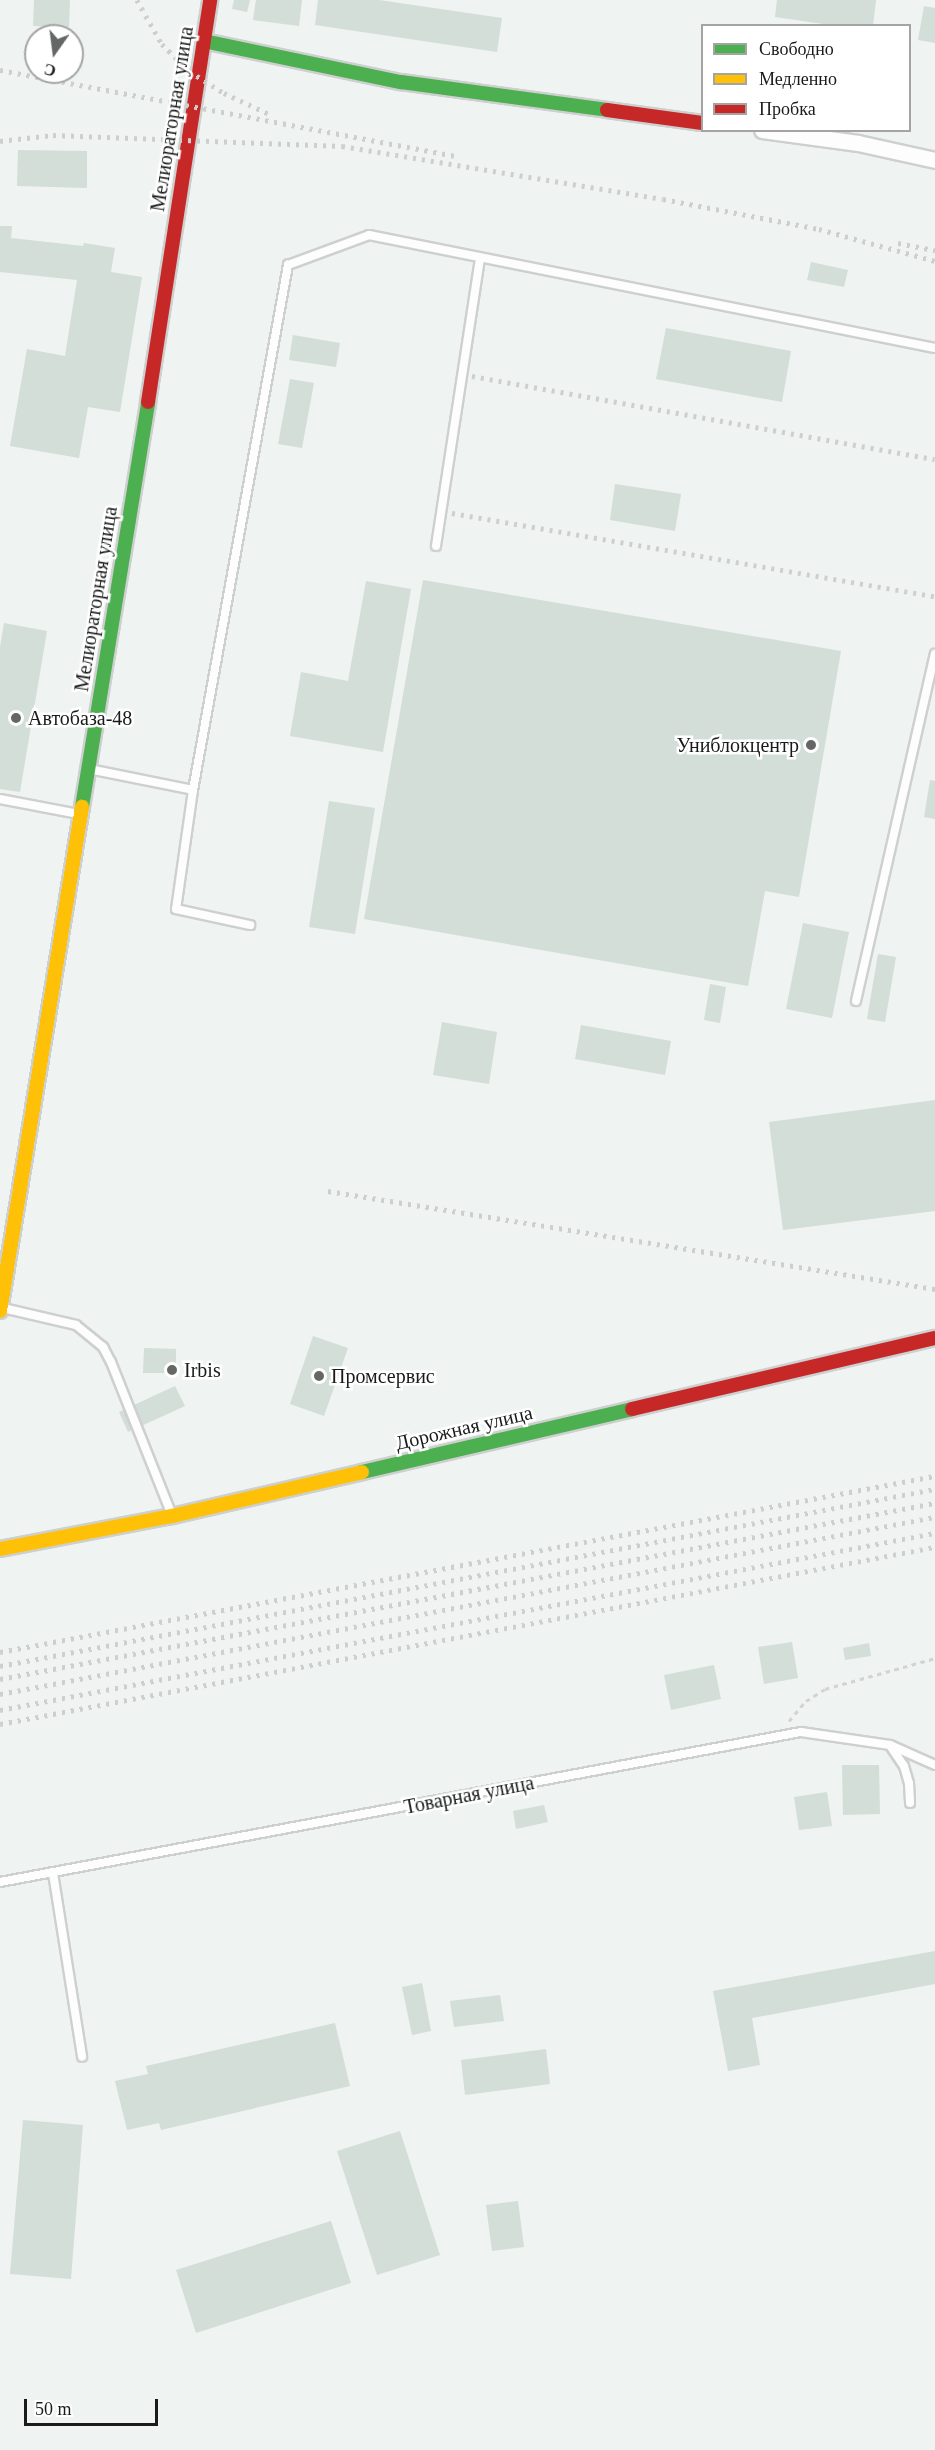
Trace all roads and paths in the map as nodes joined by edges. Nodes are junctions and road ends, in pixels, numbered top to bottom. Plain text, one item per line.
1 (210, 0) edge
2 (204, 41) junction
3 (701, 123) edge
4 (777, 132) edge
5 (935, 160) edge
6 (480, 258) junction
7 (935, 348) edge
8 (436, 546) dead end
9 (935, 654) edge
10 (88, 769) junction
11 (193, 790) junction
12 (0, 800) edge
13 (80, 814) junction
14 (250, 925) dead end
15 (856, 1001) dead end
16 (0, 1309) edge
17 (935, 1338) edge
18 (172, 1516) junction
19 (0, 1549) edge
20 (935, 1658) edge
21 (774, 1737) junction
22 (890, 1745) junction
23 (935, 1765) edge
24 (910, 1803) dead end
25 (53, 1873) junction
26 (0, 1882) edge
27 (82, 2057) dead end

1 - 2 street, Мелиораторная улица
2 - 3 street
2 - 10 street, Мелиораторная улица
4 - 5 street
6 - 7 lane
6 - 8 lane
6 - 11 lane
9 - 15 lane
10 - 11 lane
10 - 13 street, Мелиораторная улица
11 - 14 lane
12 - 13 lane
13 - 16 street, Мелиораторная улица
16 - 18 lane
17 - 18 street, Дорожная улица
18 - 19 street, Дорожная улица
20 - 21 path
21 - 22 lane, Товарная улица
21 - 25 lane, Товарная улица
22 - 23 lane, Товарная улица
22 - 24 lane
25 - 26 lane, Товарная улица
25 - 27 lane

